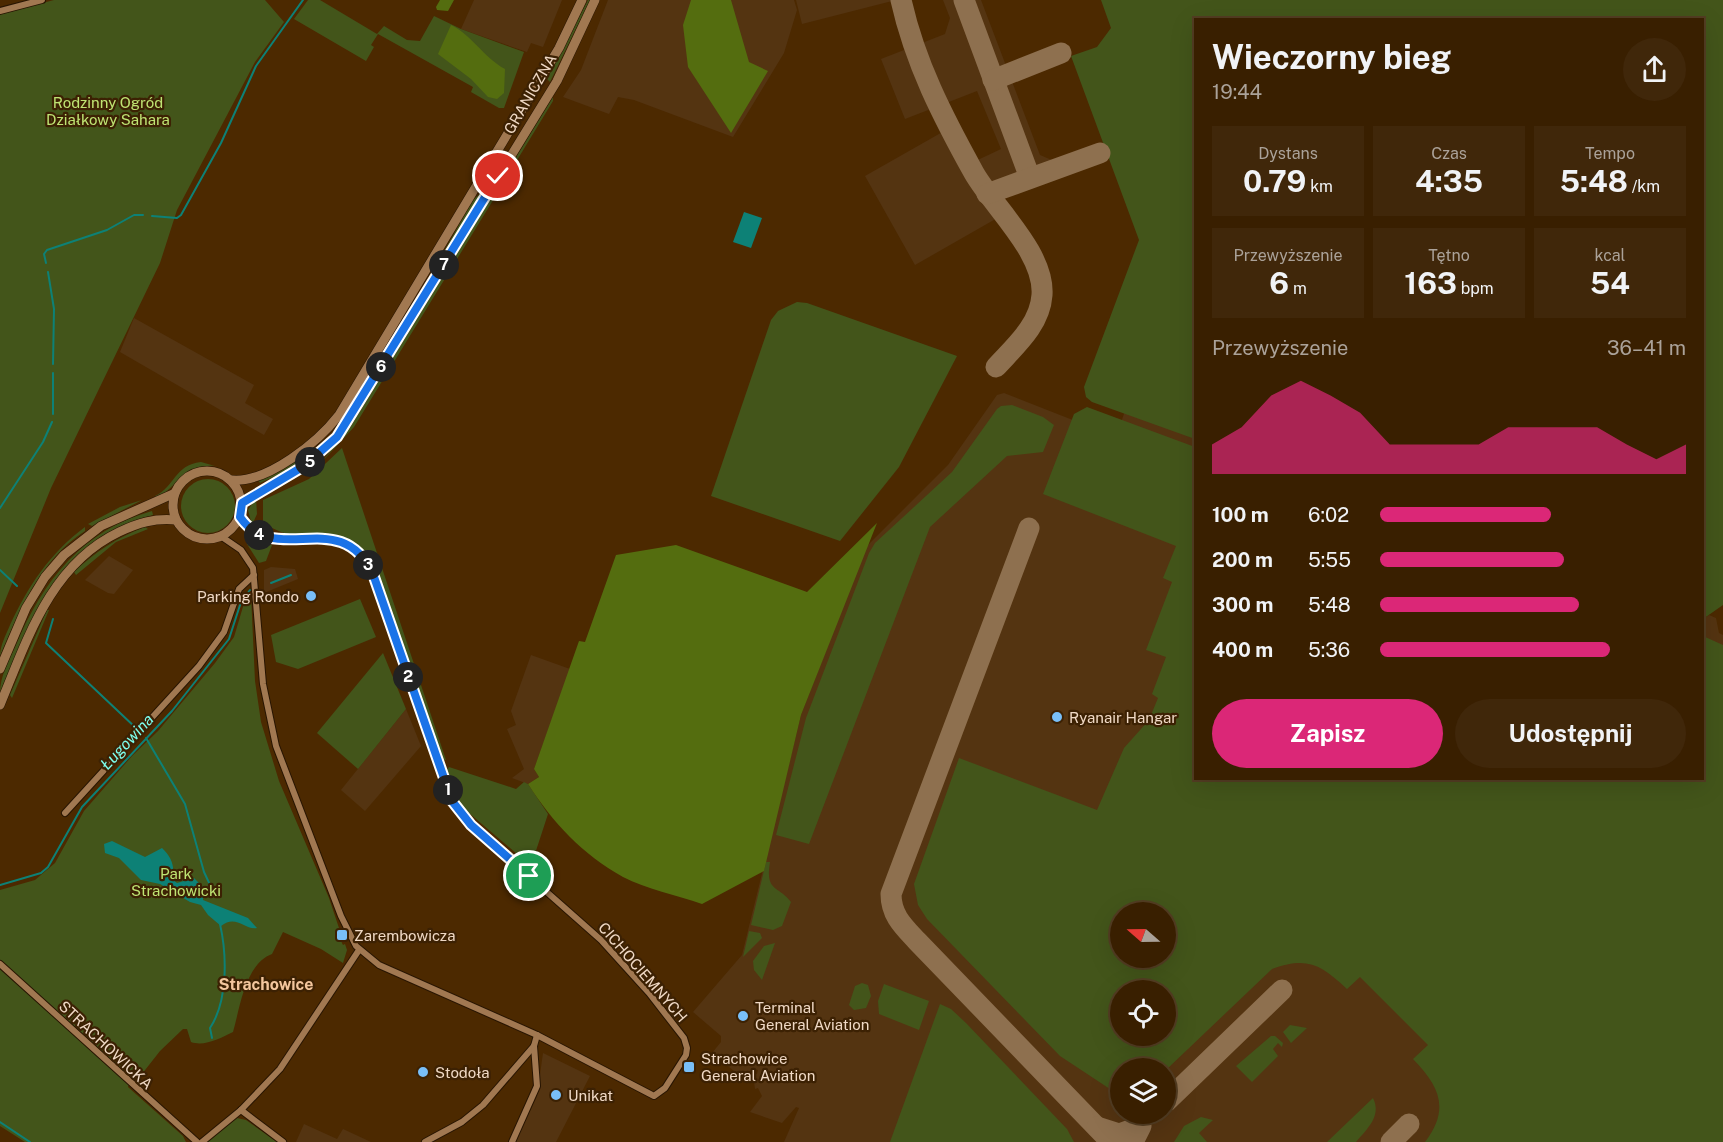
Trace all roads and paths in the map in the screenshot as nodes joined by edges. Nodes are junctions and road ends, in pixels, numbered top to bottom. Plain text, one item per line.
1 (42, 0) edge
2 (582, 0) edge
3 (595, 0) edge
4 (0, 11) edge
5 (232, 480) junction
6 (175, 493) junction
7 (242, 503) junction
8 (240, 517) junction
9 (176, 520) junction
10 (222, 537) junction
11 (254, 575) junction
12 (0, 669) edge
13 (0, 705) edge
14 (65, 813) dead end
15 (359, 950) junction
16 (0, 964) edge
17 (537, 1035) junction
18 (534, 1046) junction
19 (241, 1110) junction
20 (197, 1142) edge
21 (202, 1142) edge
22 (283, 1142) edge
23 (425, 1142) edge
24 (512, 1142) edge

1 - 4 street
2 - 5 main road, GRANICZNA
3 - 7 main road, GRANICZNA
5 - 6 main road
5 - 7 main road
6 - 9 main road
6 - 12 main road
7 - 8 main road
8 - 10 main road
8 - 17 street, CICHOCIEMNYCH
9 - 10 main road
9 - 13 main road
10 - 11 street
11 - 14 street
11 - 15 street
15 - 17 street
15 - 19 street
16 - 20 street, STRACHOWICKA
17 - 18 street
18 - 23 street
18 - 24 street
19 - 21 street
19 - 22 street

